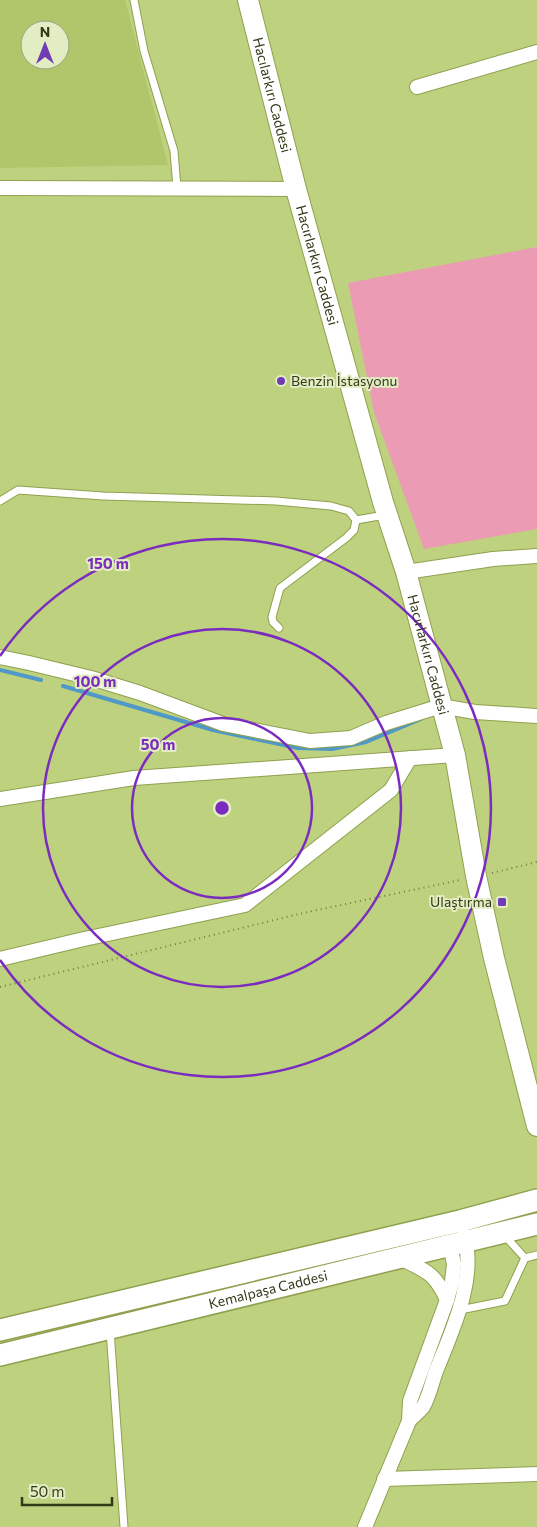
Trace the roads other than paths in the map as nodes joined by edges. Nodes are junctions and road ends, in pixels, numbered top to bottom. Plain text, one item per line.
1 (134, 0) edge
2 (248, 0) edge
3 (537, 52) edge
4 (417, 87) dead end
5 (0, 188) edge
6 (177, 188) junction
7 (296, 188) junction
8 (0, 500) edge
9 (388, 515) junction
10 (356, 520) junction
11 (537, 556) edge
12 (406, 572) junction
13 (279, 628) dead end
14 (0, 657) edge
15 (441, 706) junction
16 (537, 716) edge
17 (455, 755) junction
18 (410, 758) junction
19 (0, 799) edge
20 (0, 960) edge
21 (537, 1126) edge
22 (537, 1200) edge
23 (453, 1223) junction
24 (537, 1224) edge
25 (501, 1232) junction
26 (458, 1244) junction
27 (537, 1255) edge
28 (398, 1257) junction
29 (525, 1258) junction
30 (447, 1300) junction
31 (460, 1310) junction
32 (110, 1328) junction
33 (0, 1330) edge
34 (0, 1355) edge
35 (409, 1420) junction
36 (537, 1474) edge
37 (384, 1479) junction
38 (124, 1527) edge
39 (365, 1527) edge

1 - 6 lane
2 - 7 street, Hacılarkırı Caddesi
3 - 4 street
5 - 6 street
6 - 7 street
7 - 9 street, Hacırlarkırı Caddesi
8 - 10 lane
9 - 10 lane
9 - 12 street, Hacırlarkırı Caddesi
10 - 13 lane
11 - 12 street
12 - 15 street, Hacırlarkırı Caddesi
14 - 15 street
15 - 16 street
15 - 17 street, Hacırlarkırı Caddesi
17 - 18 street
17 - 21 street, Hacırlarkırı Caddesi
18 - 19 street
18 - 20 street
22 - 23 main road, Kemalpaşa Caddesi
23 - 26 main road
23 - 33 main road, Kemalpaşa Caddesi
24 - 25 main road, Kemalpaşa Caddesi
25 - 26 main road, Kemalpaşa Caddesi
25 - 29 lane
26 - 28 main road, Kemalpaşa Caddesi
26 - 30 street
26 - 31 street
27 - 29 lane
28 - 30 street
28 - 32 main road, Kemalpaşa Caddesi
29 - 31 lane
30 - 35 street
31 - 35 street
32 - 34 main road, Kemalpaşa Caddesi
32 - 38 lane
35 - 37 street
36 - 37 street
37 - 39 street

